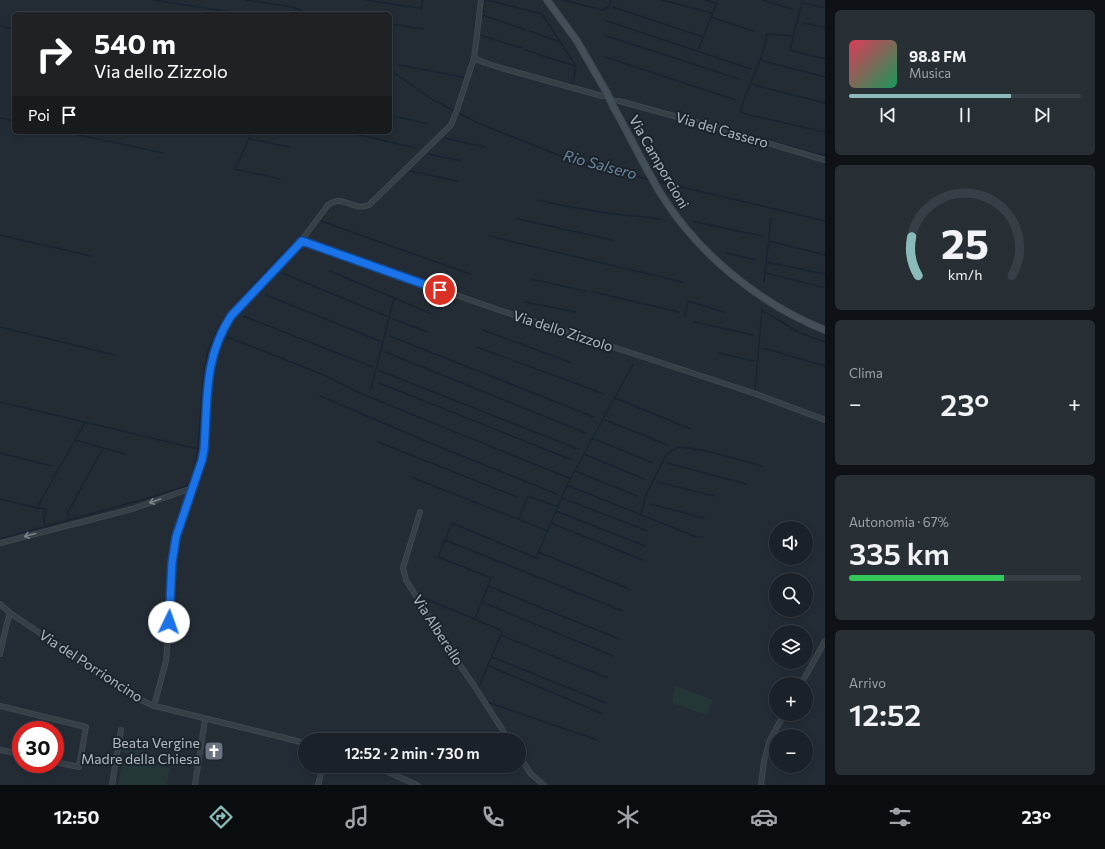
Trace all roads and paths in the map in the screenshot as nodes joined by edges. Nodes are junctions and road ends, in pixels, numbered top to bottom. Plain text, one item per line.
1 (480, 0) edge
2 (547, 0) edge
3 (474, 58) junction
4 (605, 95) junction
5 (619, 101) tunnel mouth
6 (825, 160) edge
7 (302, 241) junction
8 (825, 330) edge
9 (825, 420) edge
10 (192, 488) junction
11 (420, 512) dead end
12 (0, 543) edge
13 (0, 604) edge
14 (10, 613) junction
15 (825, 641) edge
16 (0, 654) edge
17 (805, 677) edge
18 (0, 706) edge
19 (154, 706) junction
20 (205, 719) junction
21 (61, 721) edge
22 (780, 721) edge
23 (64, 722) edge
24 (121, 730) dead end
25 (505, 733) edge
26 (298, 741) edge
27 (0, 750) edge
28 (12, 752) edge
29 (64, 764) edge
30 (526, 766) edge
31 (321, 773) edge
32 (390, 773) edge
33 (112, 785) edge
34 (195, 785) edge
35 (318, 785) edge
36 (417, 785) edge
37 (544, 785) edge
38 (761, 785) edge

1 - 3 street
2 - 4 main road, Via Camporcioni
3 - 4 street
3 - 7 street
4 - 8 main road, Via Camporcioni, bridge
5 - 6 street, Via del Cassero
7 - 9 street, Via dello Zizzolo
7 - 10 street
10 -> 12 street
10 - 19 street
11 - 25 street, Via Alberello
13 - 14 street, Via del Porrioncino
14 - 16 street
14 - 19 street, Via del Porrioncino
15 - 17 street
18 - 21 street
19 - 20 street, Via del Porrioncino
20 - 26 street, Via del Porrioncino
20 - 34 street
22 - 38 street
23 - 29 street
24 - 33 street
27 - 28 street
30 - 37 street
31 - 35 street
32 - 36 street

